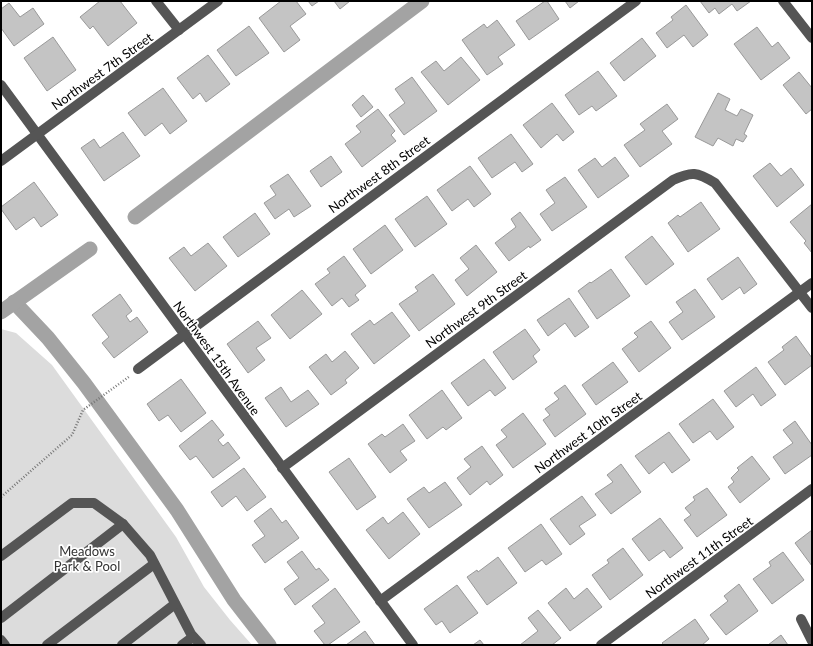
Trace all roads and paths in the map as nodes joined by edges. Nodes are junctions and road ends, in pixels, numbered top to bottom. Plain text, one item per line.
1 (156, 1) edge
2 (218, 1) edge
3 (636, 1) edge
4 (783, 1) edge
5 (178, 30) junction
6 (812, 38) edge
7 (1, 85) edge
8 (37, 134) junction
9 (1, 161) edge
10 (812, 283) edge
11 (800, 292) junction
12 (812, 308) edge
13 (184, 334) junction
14 (138, 369) joint
15 (282, 468) junction
16 (812, 489) edge
17 (1, 497) edge
18 (123, 524) junction
19 (1, 556) edge
20 (154, 564) junction
21 (380, 601) junction
22 (175, 604) junction
23 (1, 618) edge
24 (801, 619) dead end
25 (193, 637) junction
26 (1, 640) edge
27 (812, 641) edge
28 (5, 645) edge
29 (47, 645) edge
30 (122, 645) edge
31 (182, 645) edge
32 (201, 645) edge
33 (413, 645) edge
34 (601, 645) edge

1 - 5 street
2 - 5 street, Northwest 7th Street
3 - 13 street, Northwest 8th Street
4 - 6 street
5 - 8 street, Northwest 7th Street
7 - 8 street, Northwest 15th Avenue
8 - 9 street, Northwest 7th Street
8 - 13 street, Northwest 15th Avenue
10 - 11 street, Northwest 10th Street
11 - 12 street
11 - 15 street, Northwest 9th Street
11 - 21 street, Northwest 10th Street
13 - 14 street, Northwest 8th Street
13 - 15 street, Northwest 15th Avenue
14 - 17 path
15 - 21 street, Northwest 15th Avenue
16 - 34 street, Northwest 11th Street
18 - 19 street
18 - 20 street
18 - 23 street
20 - 22 street
20 - 29 street
21 - 33 street, Northwest 15th Avenue
22 - 25 street
22 - 30 street
24 - 27 street
25 - 31 street
25 - 32 street
26 - 28 street

